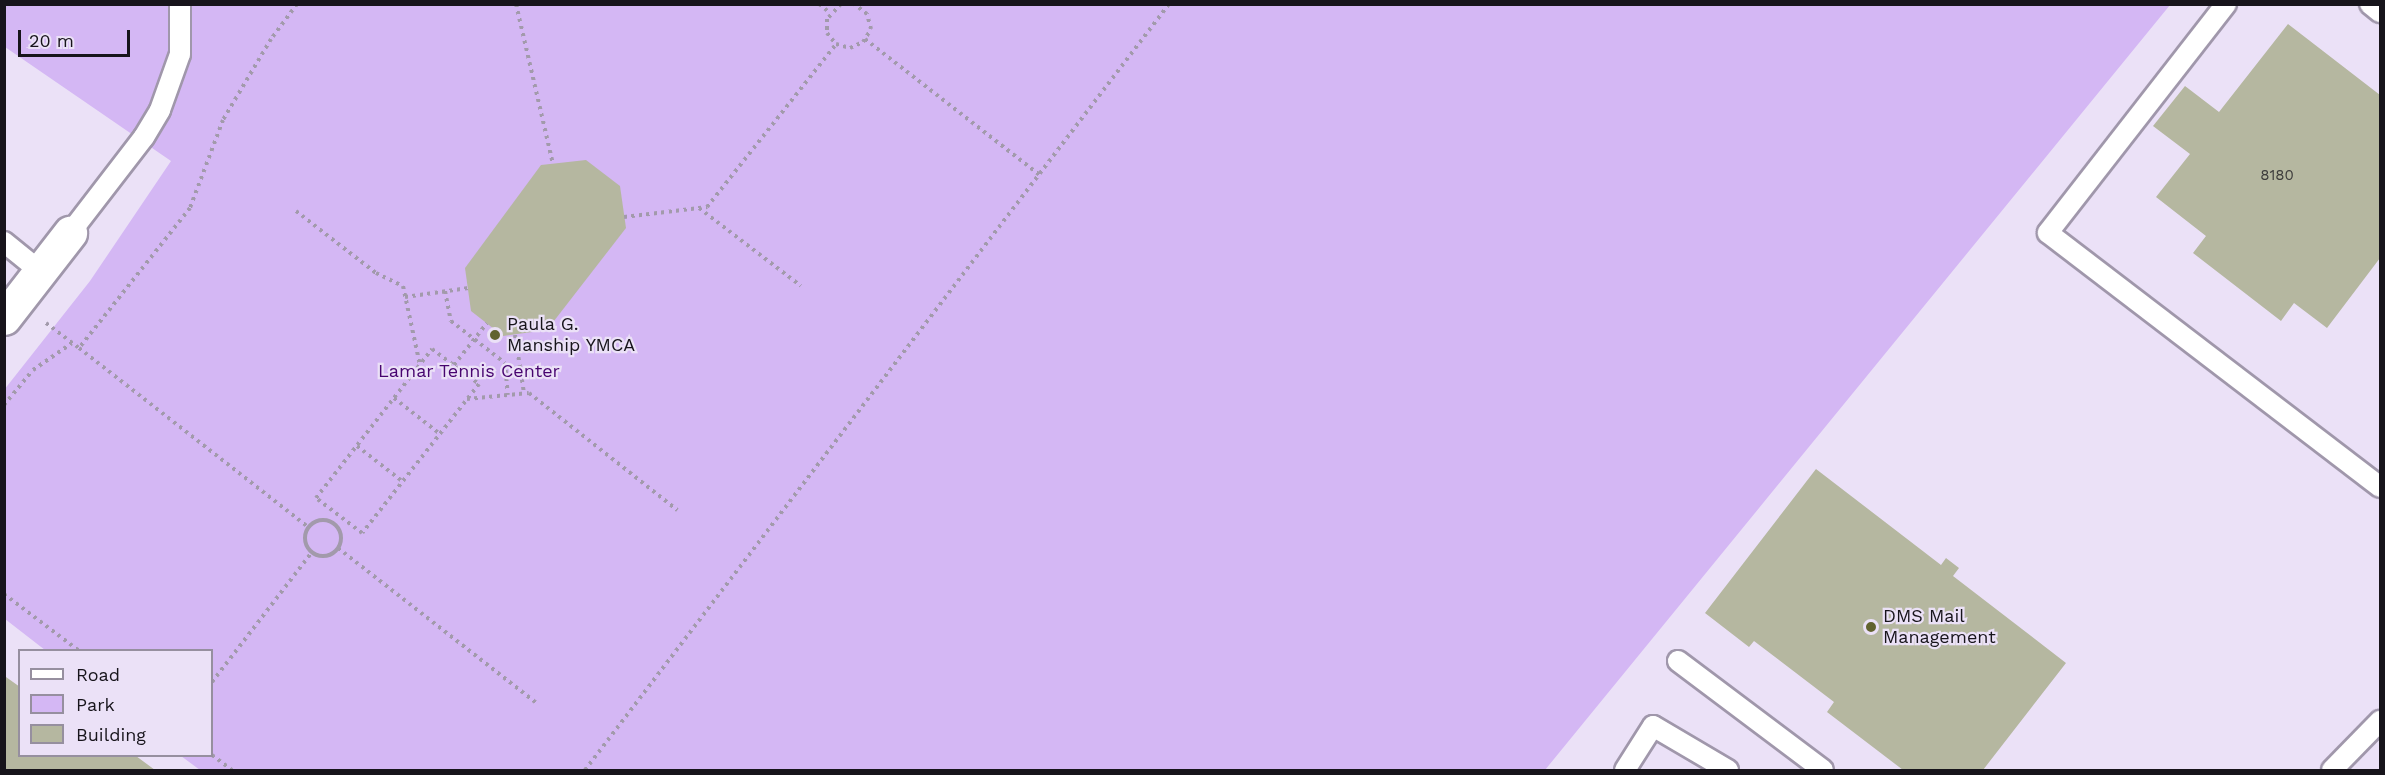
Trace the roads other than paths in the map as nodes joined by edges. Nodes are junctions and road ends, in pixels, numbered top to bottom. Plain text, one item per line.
1 (180, 4) edge
2 (2226, 4) edge
3 (2370, 4) edge
4 (2380, 12) edge
5 (70, 233) joint
6 (4, 242) edge
7 (40, 272) junction
8 (4, 318) edge
9 (2380, 487) edge
10 (1678, 661) dead end
11 (2380, 721) edge
12 (1625, 771) edge
13 (1728, 771) edge
14 (1823, 771) edge
15 (2332, 771) edge

1 - 5 lane
2 - 9 lane
3 - 4 lane
5 - 7 street
6 - 7 lane
7 - 8 street
10 - 14 lane
11 - 15 lane
12 - 13 lane

